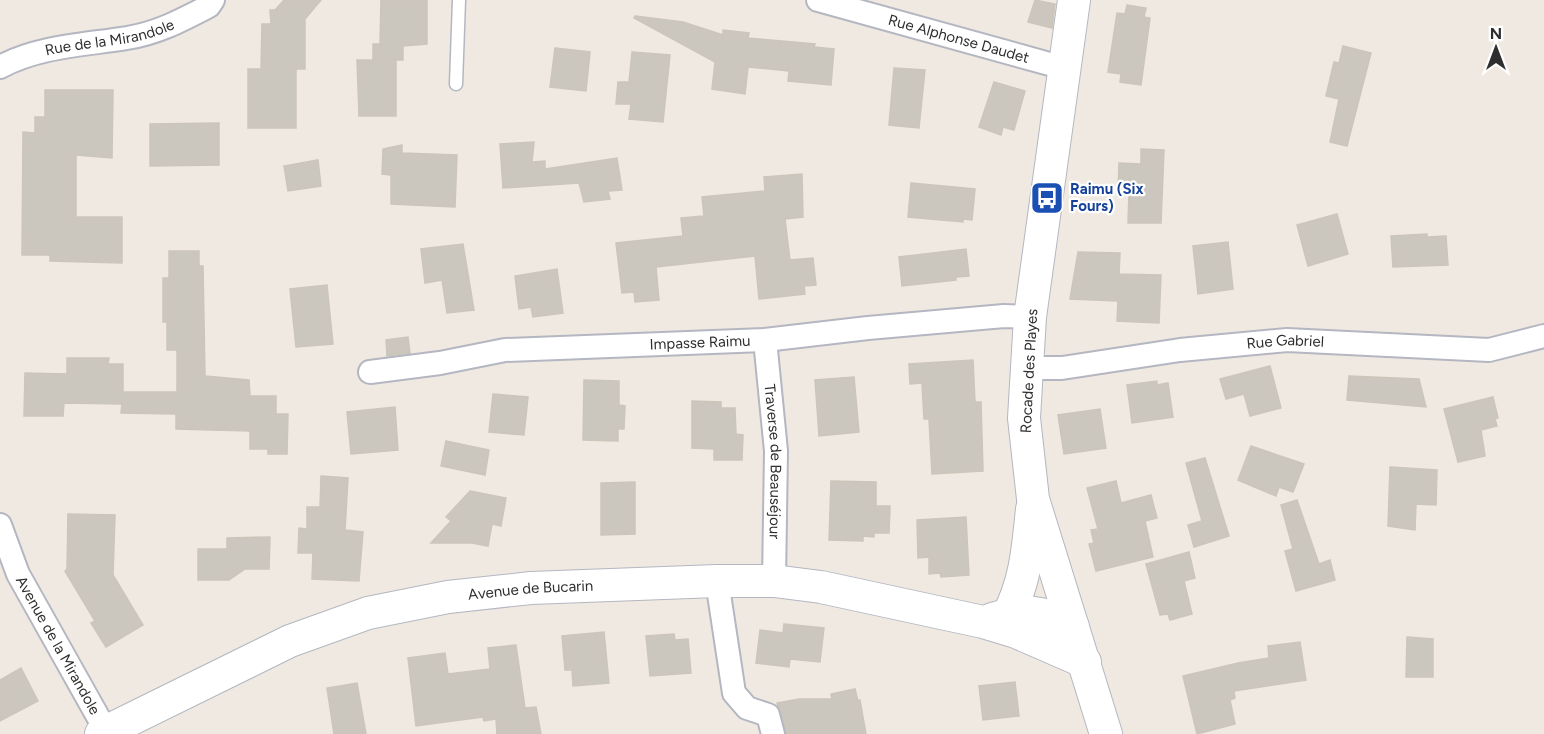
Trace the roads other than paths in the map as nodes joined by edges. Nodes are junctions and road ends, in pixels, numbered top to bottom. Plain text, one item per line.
1 (213, 0) edge
2 (459, 0) edge
3 (818, 0) edge
4 (1074, 0) edge
5 (0, 66) edge
6 (1065, 69) junction
7 (456, 84) dead end
8 (1030, 317) junction
9 (1544, 336) edge
10 (765, 340) junction
11 (1026, 368) junction
12 (370, 372) dead end
13 (1033, 499) junction
14 (0, 525) edge
15 (717, 581) junction
16 (774, 581) junction
17 (1067, 617) junction
18 (1002, 623) junction
19 (1085, 662) junction
20 (104, 733) edge
21 (773, 734) edge
22 (1106, 734) edge

1 - 5 street, Rue de la Mirandole
2 - 7 lane
3 - 6 street, Rue Alphonse Daudet
4 - 6 street, Rocade des Playes
6 - 8 street, Rocade des Playes
8 - 10 street, Impasse Raimu
8 - 11 street, Rocade des Playes
9 - 11 street, Rue Gabriel
10 - 12 street, Impasse Raimu
10 - 16 street, Traverse de Beauséjour
11 - 13 street, Rocade des Playes
13 - 17 street, Rocade des Playes
13 - 18 street
14 - 20 street, Avenue de la Mirandole
15 - 16 street, Avenue de Bucarin
15 - 20 street, Avenue de Bucarin
15 - 21 street
16 - 18 street, Avenue de Bucarin
17 - 18 street, Avenue de Bucarin
17 - 19 street, Rocade des Playes
18 - 19 street, Avenue de Bucarin
19 - 22 street, Rocade des Playes

